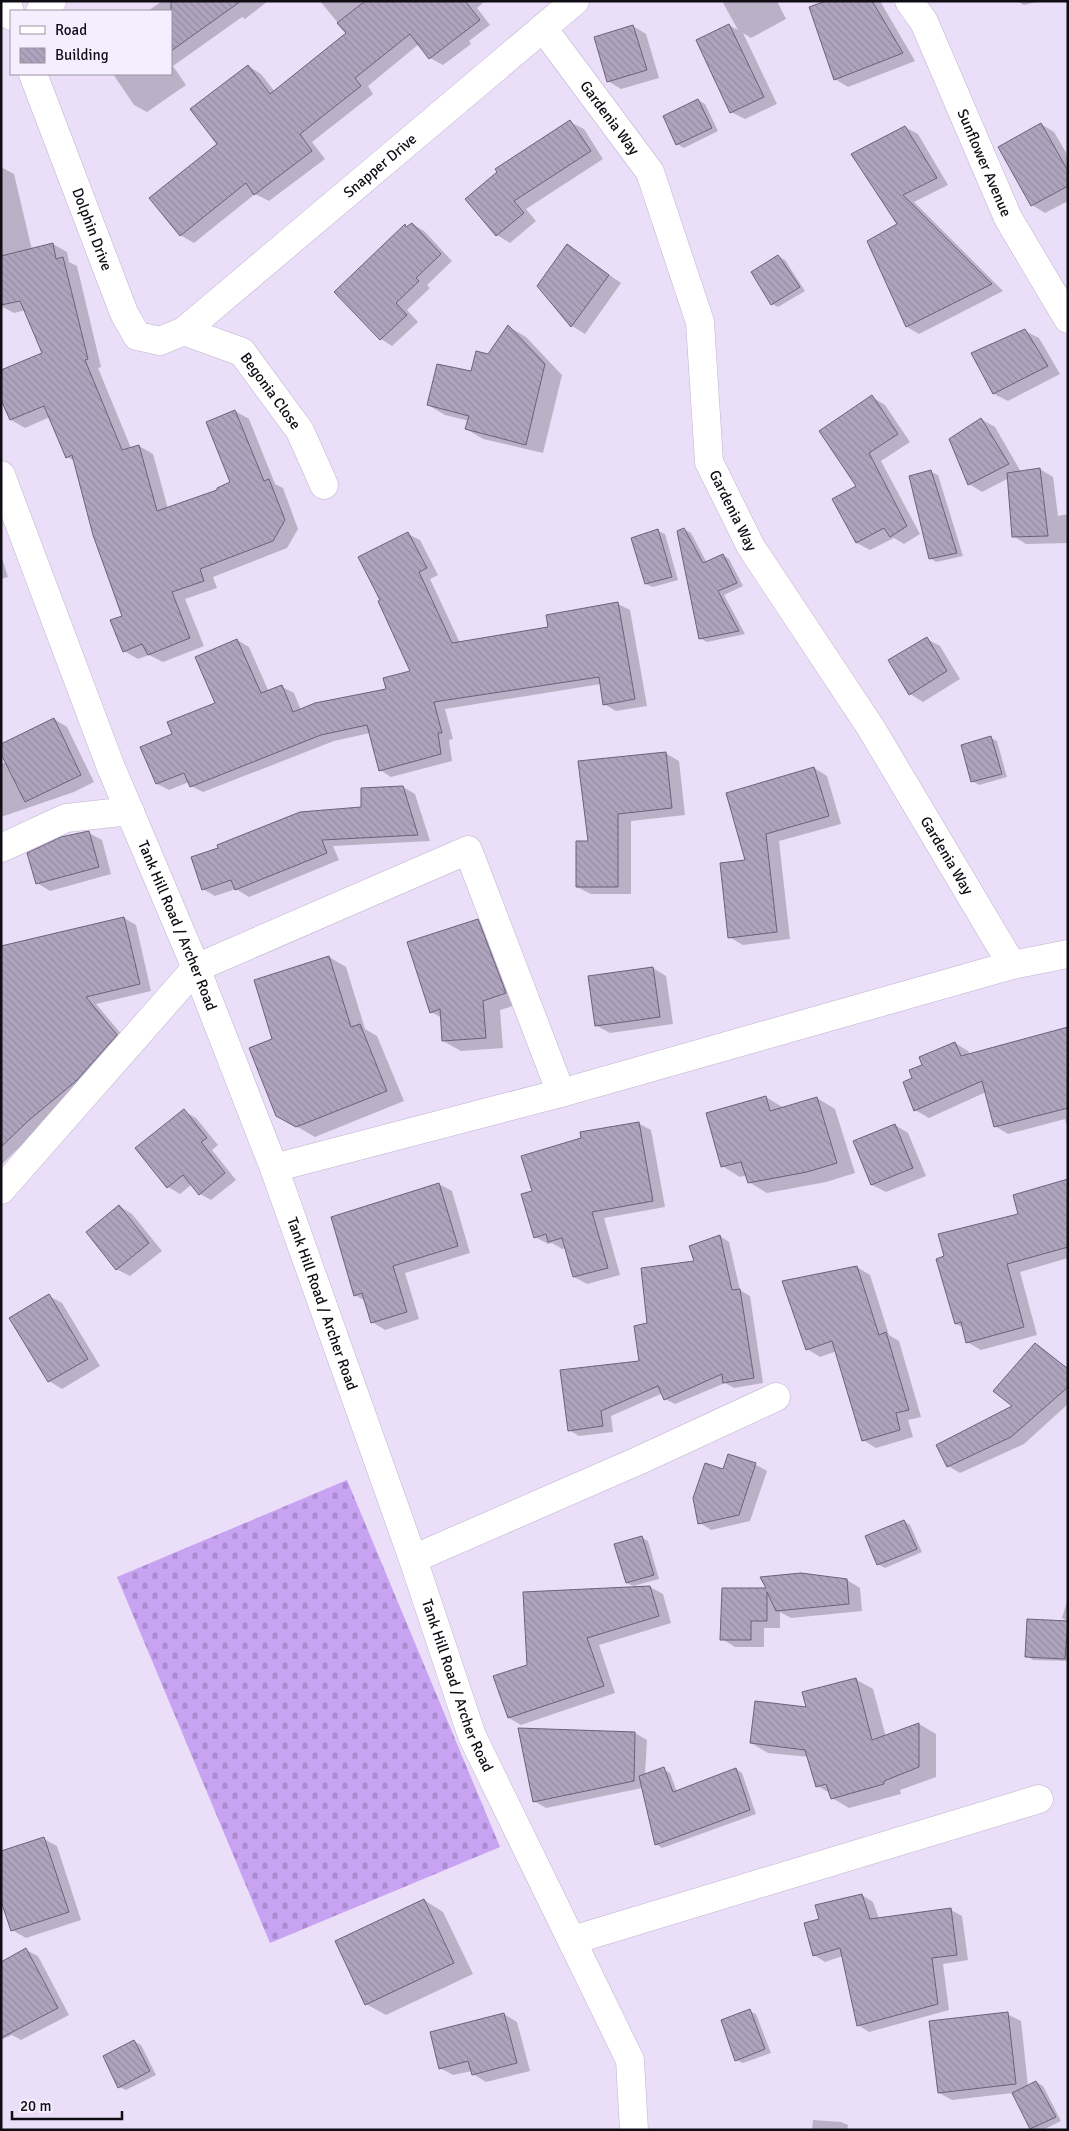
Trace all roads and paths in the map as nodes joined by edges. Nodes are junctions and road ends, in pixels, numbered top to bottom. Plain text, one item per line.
1 (52, 1) edge
2 (574, 1) edge
3 (909, 1) edge
4 (41, 10) edge
5 (543, 28) junction
6 (33, 75) edge
7 (1068, 319) edge
8 (184, 331) junction
9 (1, 475) edge
10 (324, 485) dead end
11 (130, 811) junction
12 (1, 848) edge
13 (1068, 954) edge
14 (1012, 965) junction
15 (196, 968) junction
16 (561, 1093) junction
17 (274, 1168) junction
18 (1, 1190) edge
19 (776, 1397) dead end
20 (413, 1559) junction
21 (1039, 1799) dead end
22 (574, 1940) junction
23 (634, 2130) edge

1 - 4 street
2 - 5 street, Snapper Drive
3 - 7 street, Sunflower Avenue
5 - 8 street, Snapper Drive
5 - 14 street, Gardenia Way
6 - 8 street, Dolphin Drive
8 - 10 street, Begonia Close
9 - 11 street, Tank Hill Road / Archer Road
11 - 12 street
11 - 15 street, Tank Hill Road / Archer Road
13 - 14 street
14 - 16 street
15 - 16 street
15 - 17 street, Tank Hill Road / Archer Road
15 - 18 street
16 - 17 street
17 - 20 street, Tank Hill Road / Archer Road
19 - 20 street
20 - 22 street, Tank Hill Road / Archer Road
21 - 22 street
22 - 23 street, Tank Hill Road / Archer Road

